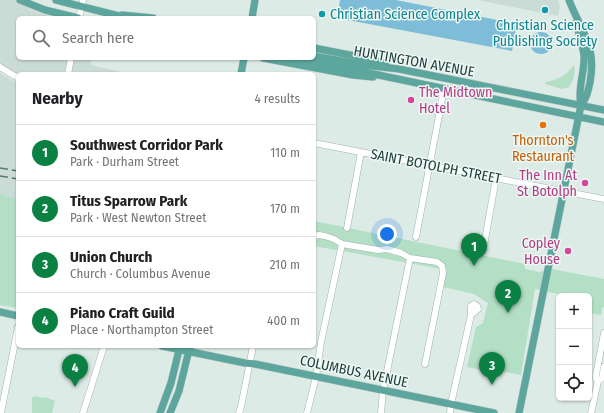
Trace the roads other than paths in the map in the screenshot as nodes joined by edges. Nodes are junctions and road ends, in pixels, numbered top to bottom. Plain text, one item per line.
1 (20, 0) edge
2 (56, 0) edge
3 (255, 0) edge
4 (569, 0) edge
5 (83, 4) edge
6 (114, 14) junction
7 (70, 16) edge
8 (80, 16) edge
9 (121, 16) edge
10 (134, 16) edge
11 (252, 16) edge
12 (316, 48) edge
13 (316, 56) edge
14 (71, 60) edge
15 (244, 60) edge
16 (273, 60) edge
17 (307, 60) edge
18 (0, 67) edge
19 (399, 69) junction
20 (68, 72) edge
21 (241, 72) edge
22 (16, 77) edge
23 (385, 77) junction
24 (444, 89) junction
25 (581, 105) junction
26 (604, 110) edge
27 (579, 117) junction
28 (604, 122) edge
29 (316, 143) edge
30 (361, 152) junction
31 (430, 165) junction
32 (496, 178) junction
33 (564, 191) junction
34 (604, 199) edge
35 (347, 228) dead end
36 (316, 236) edge
37 (416, 237) dead end
38 (342, 244) junction
39 (483, 251) dead end
40 (410, 258) junction
41 (0, 312) edge
42 (471, 314) dead end
43 (16, 316) edge
44 (604, 333) edge
45 (16, 337) edge
46 (103, 348) edge
47 (180, 348) edge
48 (253, 348) edge
49 (189, 349) edge
50 (250, 363) junction
51 (425, 364) dead end
52 (604, 367) edge
53 (316, 377) junction
54 (598, 382) junction
55 (384, 391) junction
56 (451, 404) junction
57 (1, 413) edge
58 (84, 413) edge
59 (160, 413) edge
60 (170, 413) edge
61 (239, 413) edge
62 (307, 413) edge
63 (380, 413) edge
64 (450, 413) edge
65 (494, 413) edge
66 (519, 413) edge
67 (591, 413) edge

1 - 7 main road
2 - 5 main road
3 - 11 main road
4 - 25 main road
5 - 6 main road
5 - 8 street
6 - 9 main road
6 - 10 main road
12 - 19 main road
13 - 19 main road, HUNTINGTON AVENUE
14 - 20 street
15 - 21 main road
16 - 23 main road
17 - 23 main road, HUNTINGTON AVENUE
18 - 22 street
19 - 25 main road, HUNTINGTON AVENUE
23 - 24 main road, HUNTINGTON AVENUE
24 - 27 main road, HUNTINGTON AVENUE
24 - 31 street
25 - 26 main road, HUNTINGTON AVENUE
25 - 27 main road
27 - 28 main road, HUNTINGTON AVENUE
27 - 33 main road
29 - 30 street, SAINT BOTOLPH STREET
30 - 31 street, SAINT BOTOLPH STREET
30 - 35 street
31 - 32 street, SAINT BOTOLPH STREET
31 - 37 street
32 - 33 street, SAINT BOTOLPH STREET
32 - 39 street
33 - 34 street, SAINT BOTOLPH STREET
33 - 66 main road
36 - 38 street
38 - 40 street
38 - 53 street
40 - 51 street
40 - 55 street
41 - 43 main road
42 - 56 street
44 - 54 street
45 - 57 street
46 - 58 street
47 - 49 main road, COLUMBUS AVENUE
47 - 59 main road
48 - 50 street
49 - 50 main road, COLUMBUS AVENUE
49 - 60 main road
50 - 53 main road, COLUMBUS AVENUE
50 - 61 street
52 - 54 street
53 - 55 main road, COLUMBUS AVENUE
53 - 62 street
54 - 67 street
55 - 56 main road, COLUMBUS AVENUE
55 - 63 street
56 - 64 street
56 - 65 main road, COLUMBUS AVENUE

